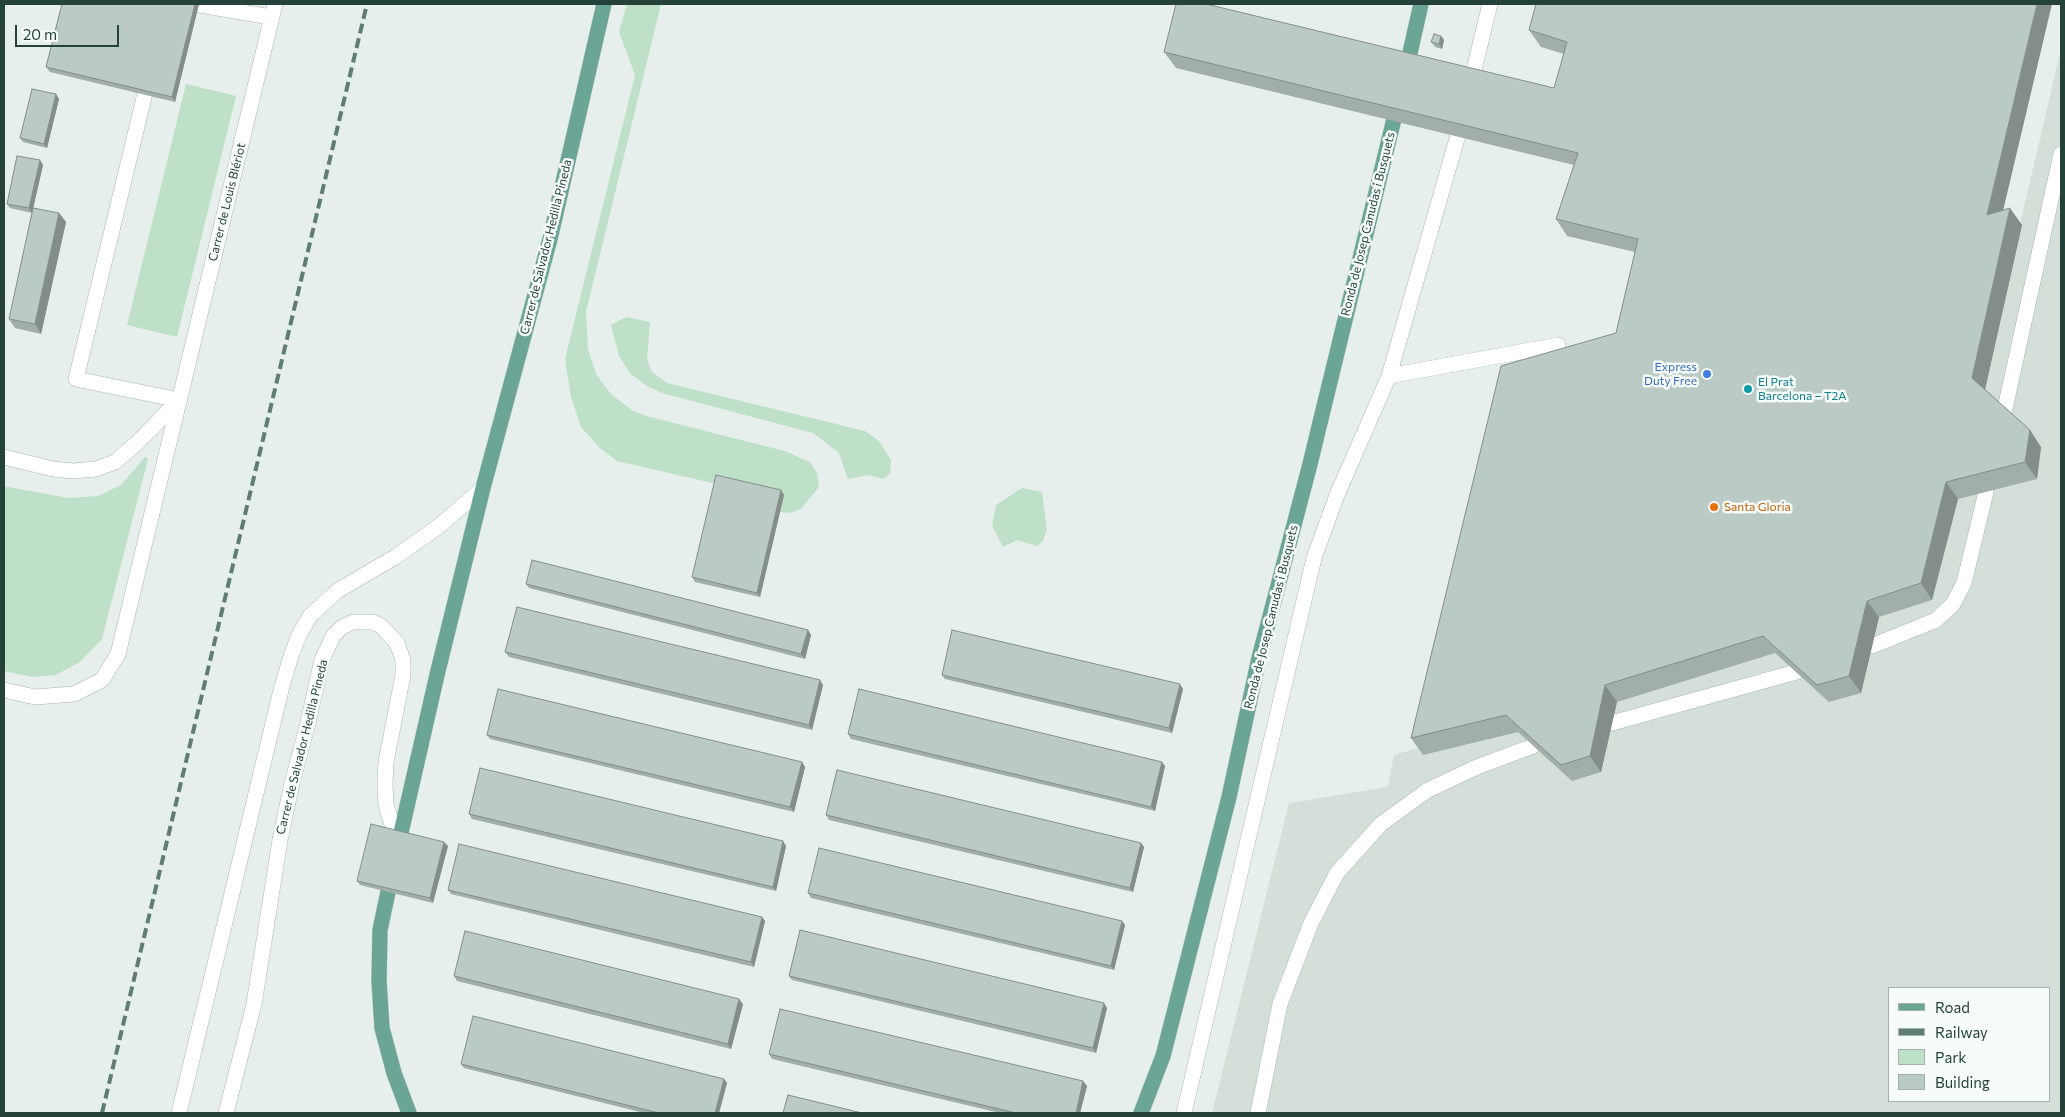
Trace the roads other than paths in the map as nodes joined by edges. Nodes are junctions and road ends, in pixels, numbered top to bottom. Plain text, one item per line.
1 (194, 4) edge
2 (604, 4) edge
3 (1422, 4) edge
4 (1490, 4) edge
5 (273, 10) edge
6 (153, 62) edge
7 (1407, 66) edge
8 (1471, 82) edge
9 (1394, 119) edge
10 (1458, 135) edge
11 (2061, 154) edge
12 (1558, 345) dead end
13 (1389, 376) junction
14 (179, 400) junction
15 (2004, 413) edge
16 (4, 457) edge
17 (483, 488) junction
18 (1986, 492) edge
19 (1872, 646) dead end
20 (1796, 672) edge
21 (4, 690) edge
22 (1612, 723) dead end
23 (1533, 746) edge
24 (398, 844) junction
25 (179, 1113) edge
26 (226, 1113) edge
27 (409, 1113) edge
28 (1141, 1113) edge
29 (1184, 1113) edge
30 (1258, 1113) edge

1 - 5 lane
2 - 17 main road, Carrer de Salvador Hedilla Pineda
3 - 7 main road
4 - 8 lane
5 - 14 lane, Carrer de Louis Blériot
6 - 14 lane
9 - 28 main road, Ronda de Josep Canudas i Busquets
10 - 13 lane
11 - 15 lane
12 - 13 lane
13 - 29 lane
14 - 16 lane
14 - 21 lane, Carrer de Louis Blériot
17 - 24 main road, Carrer de Salvador Hedilla Pineda
17 - 25 lane
18 - 19 lane
20 - 22 lane
23 - 30 lane
24 - 26 lane, Carrer de Salvador Hedilla Pineda
24 - 27 main road

